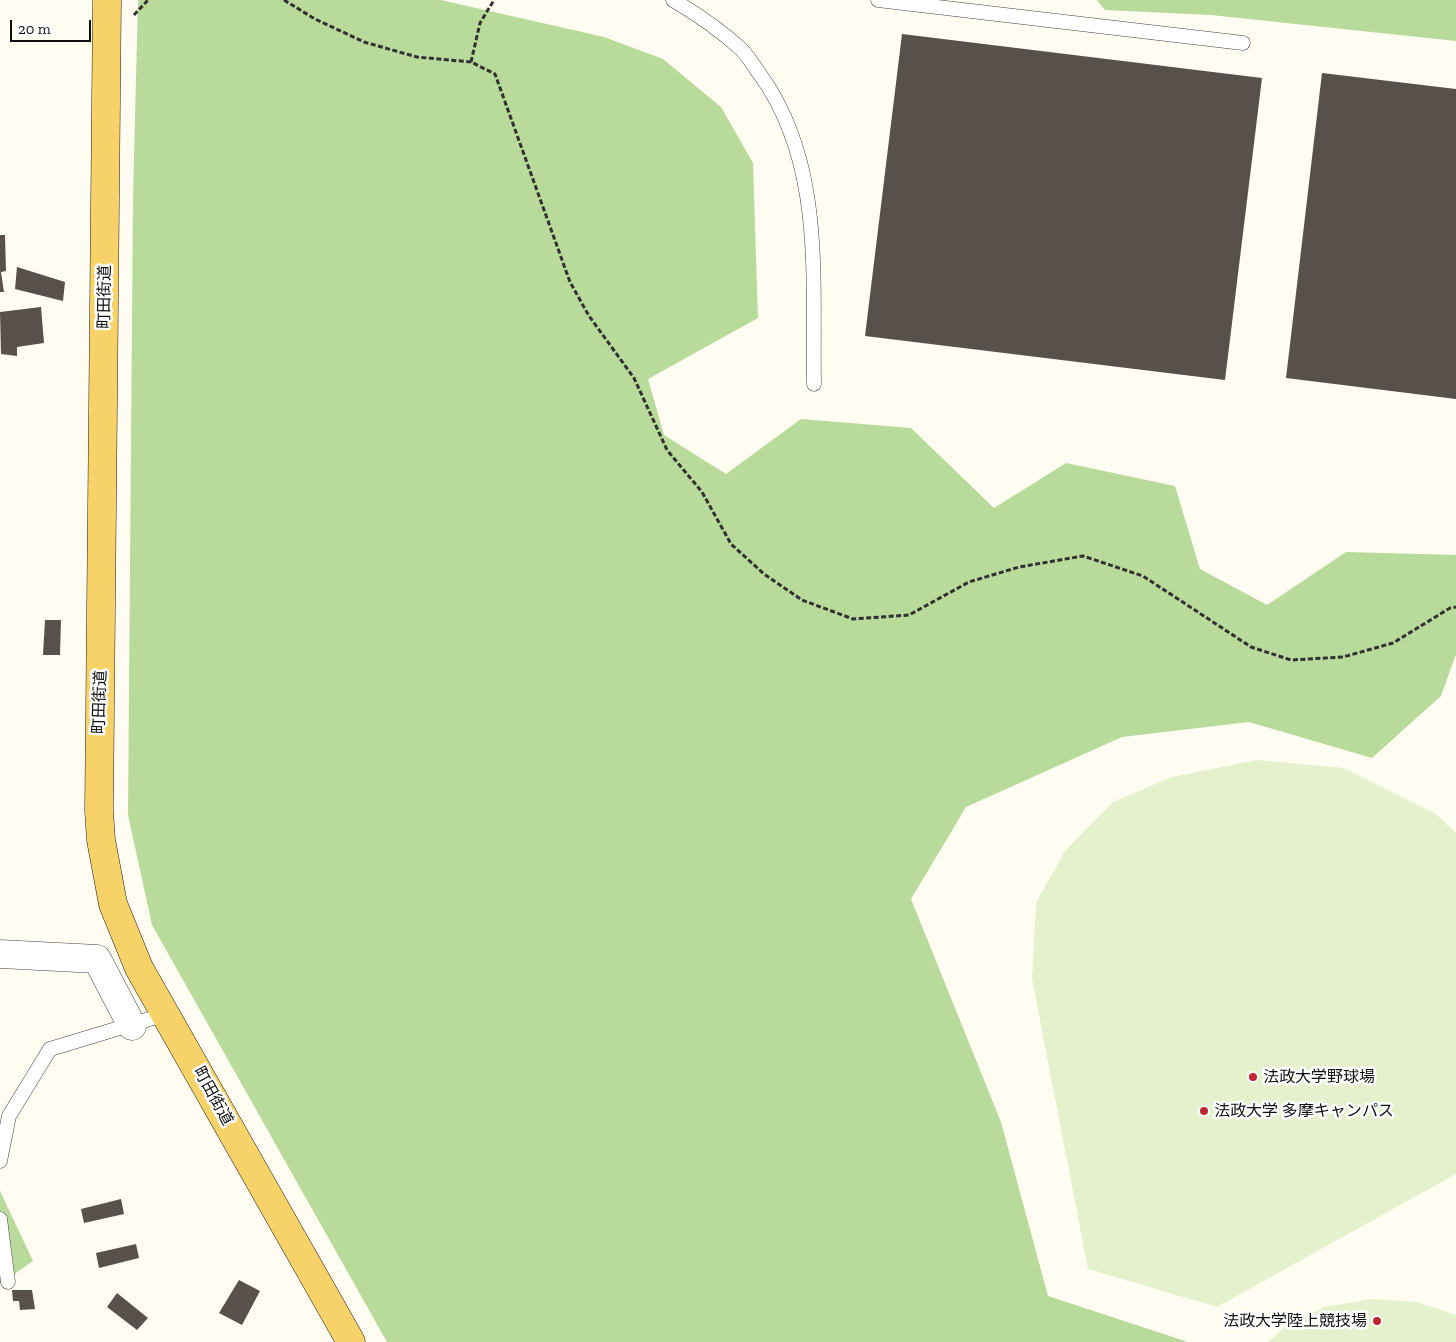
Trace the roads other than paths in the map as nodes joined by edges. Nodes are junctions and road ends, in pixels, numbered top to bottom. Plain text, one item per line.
1 (107, 0) edge
2 (673, 0) edge
3 (878, 0) edge
4 (1243, 43) dead end
5 (814, 384) dead end
6 (0, 954) edge
7 (166, 1014) junction
8 (132, 1026) junction
9 (0, 1160) edge
10 (0, 1219) edge
11 (8, 1282) dead end
12 (351, 1342) edge

1 - 7 main road, 町田街道
2 - 5 lane
3 - 4 lane
6 - 8 street
7 - 8 lane
7 - 12 main road, 町田街道
8 - 9 lane
10 - 11 lane

